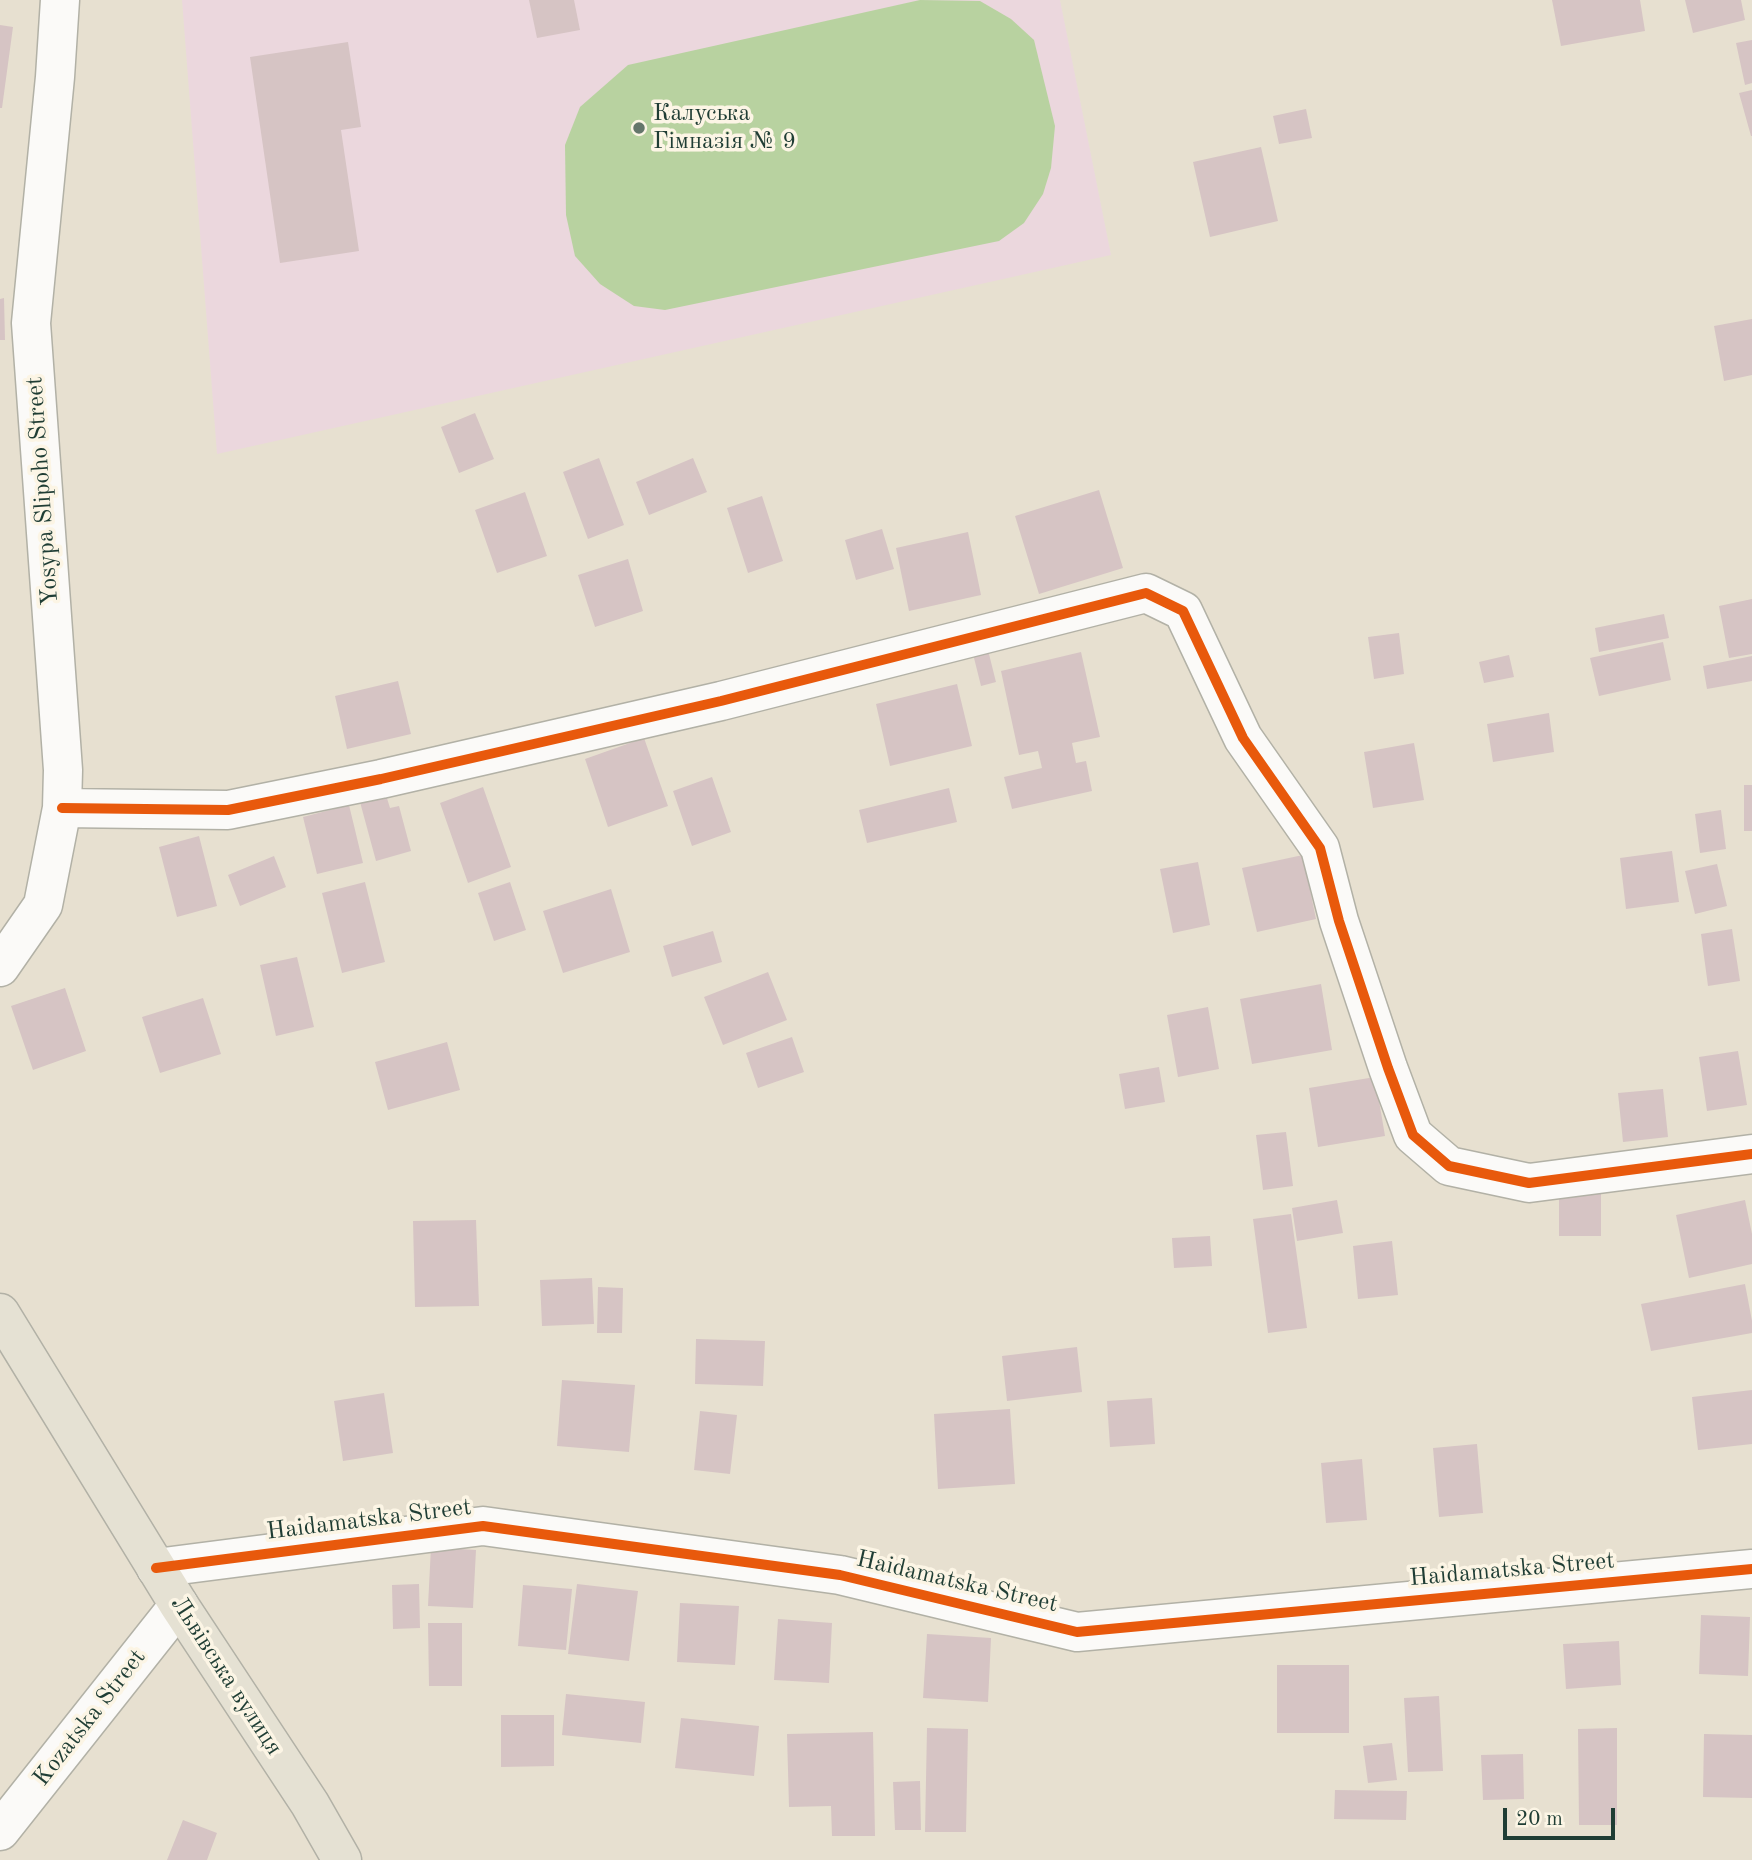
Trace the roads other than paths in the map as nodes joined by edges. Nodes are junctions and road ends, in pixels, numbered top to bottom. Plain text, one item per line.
1 (60, 0) edge
2 (62, 808) junction
3 (0, 967) edge
4 (1752, 1154) edge
5 (0, 1313) edge
6 (156, 1568) junction
7 (1752, 1569) edge
8 (179, 1605) junction
9 (0, 1831) edge
10 (342, 1860) edge

1 - 2 street, Yosypa Slipoho Street
2 - 3 street, Yosypa Slipoho Street
2 - 4 street
5 - 6 main road, Львівська вулиця
6 - 7 street, Haidamatska Street
6 - 8 main road, Львівська вулиця
8 - 9 street, Kozatska Street
8 - 10 main road, Львівська вулиця

